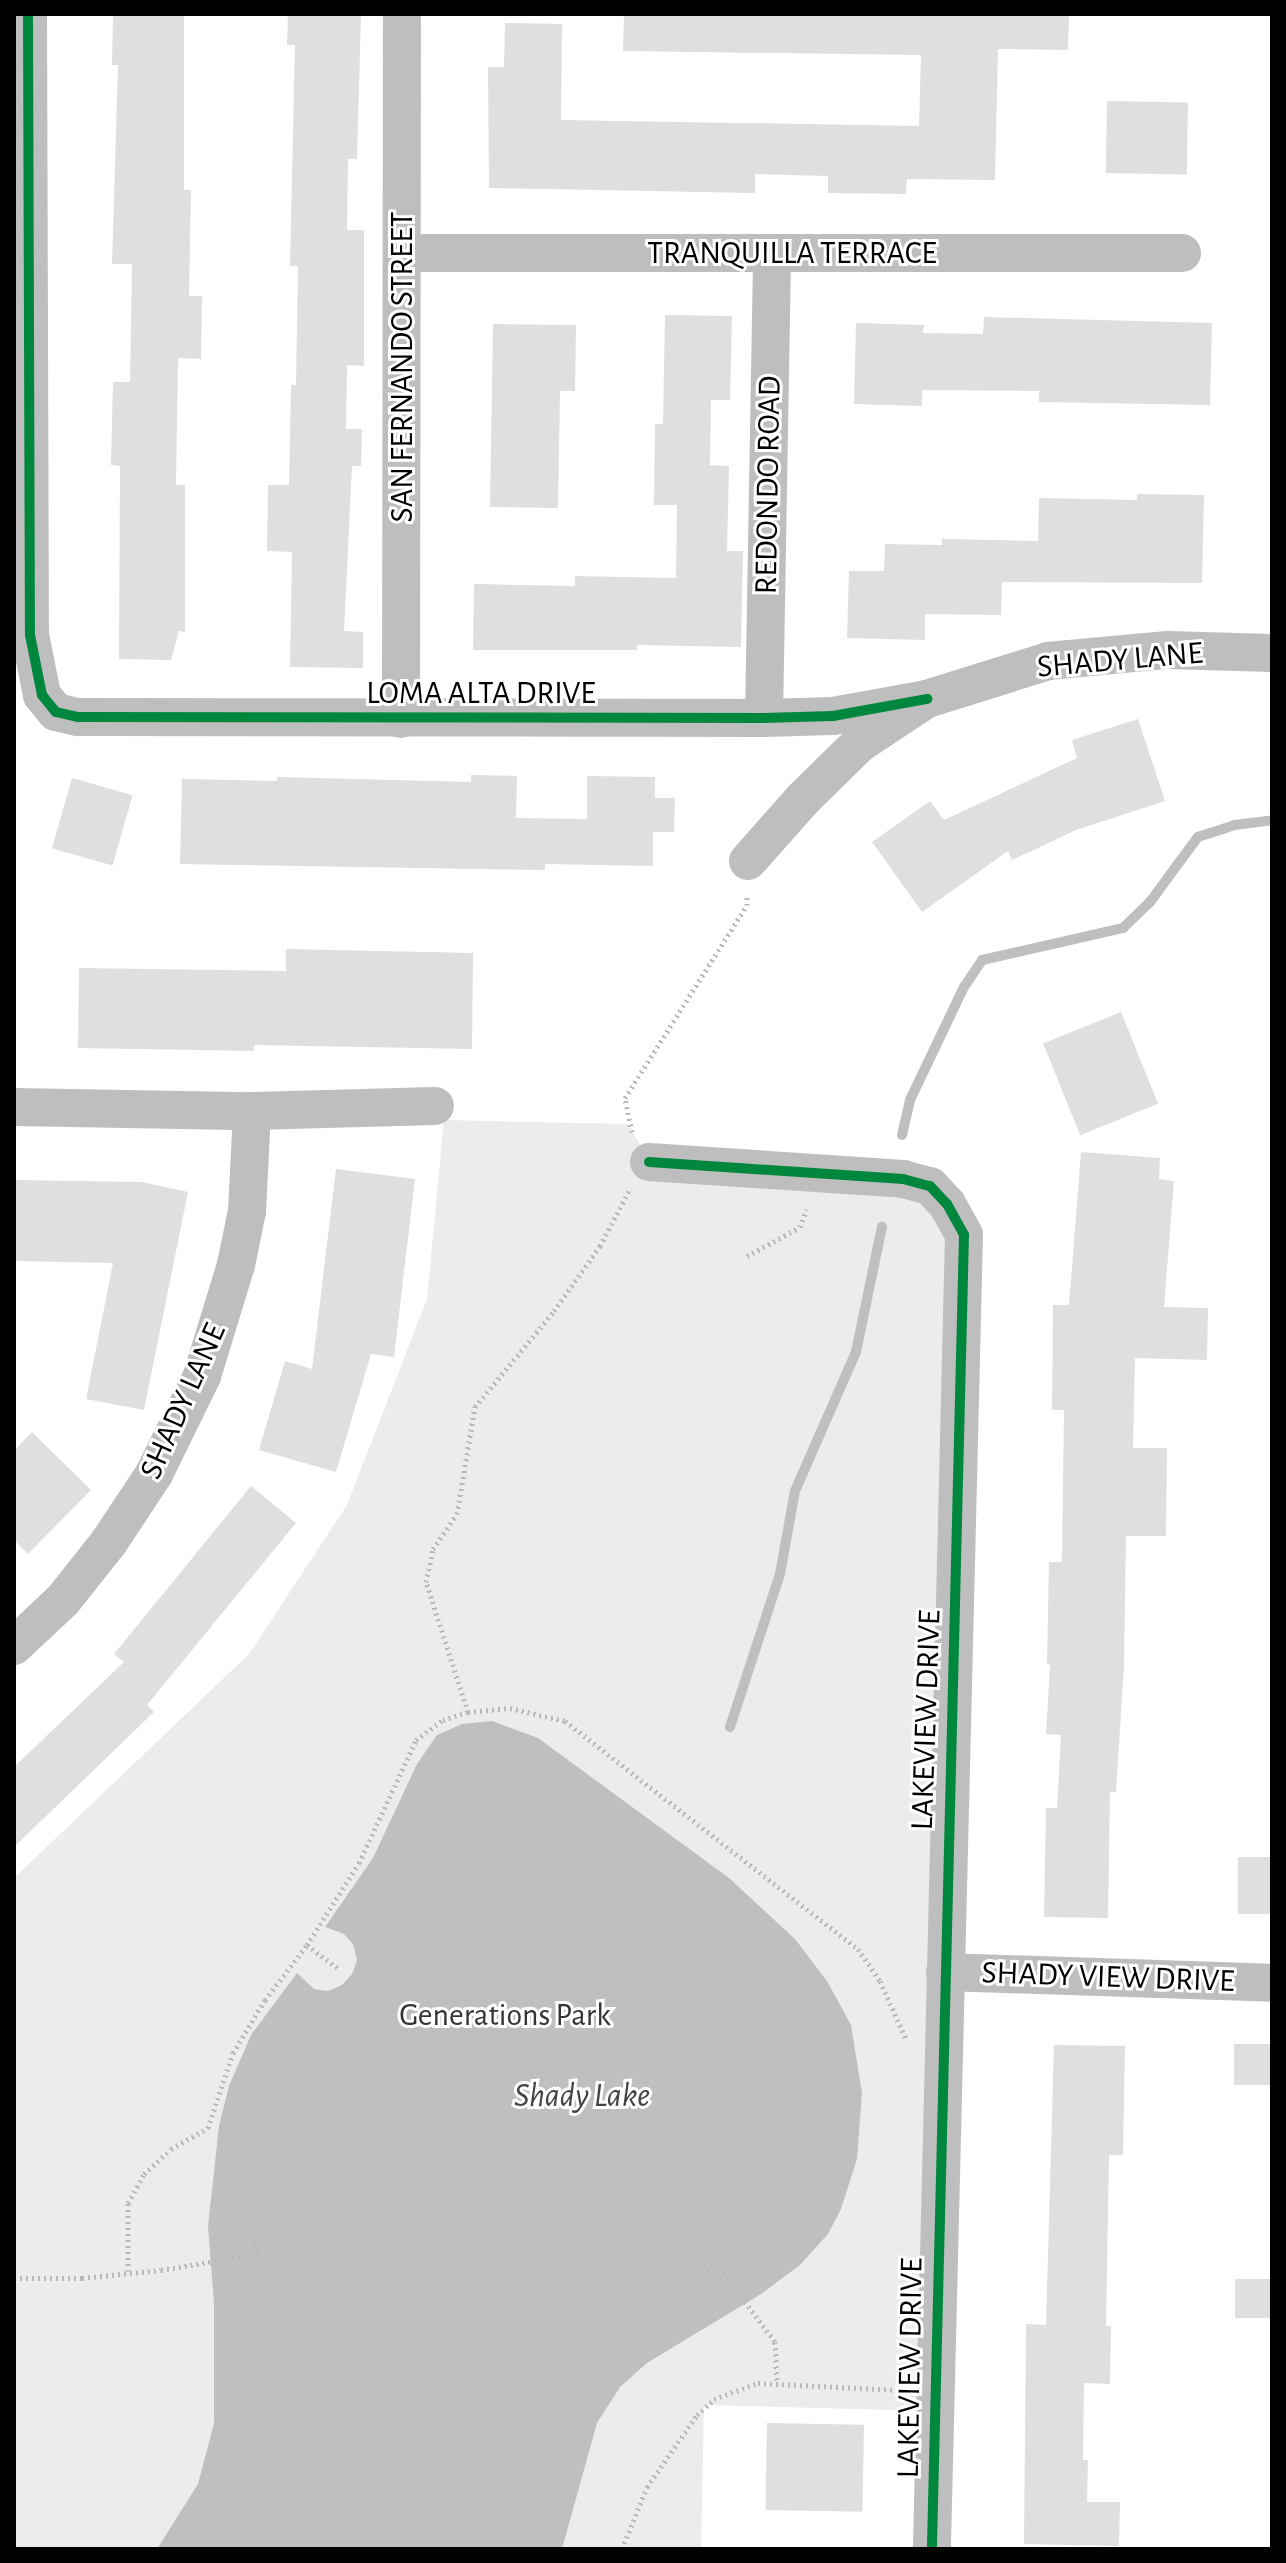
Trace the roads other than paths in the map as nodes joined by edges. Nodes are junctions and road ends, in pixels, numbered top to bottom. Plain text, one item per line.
1 (28, 14) edge
2 (402, 14) edge
3 (402, 253) junction
4 (772, 253) junction
5 (1182, 253) dead end
6 (1272, 653) edge
7 (927, 699) junction
8 (764, 718) junction
9 (401, 719) junction
10 (748, 861) road end
11 (435, 1106) dead end
12 (14, 1107) edge
13 (252, 1111) junction
14 (649, 1162) road end
15 (14, 1646) edge
16 (945, 1972) junction
17 (1272, 1983) edge
18 (932, 2549) edge

1 - 9 street, LOMA ALTA DRIVE
2 - 3 street, SAN FERNANDO STREET
3 - 4 street, TRANQUILLA TERRACE
3 - 9 street, SAN FERNANDO STREET
4 - 5 street, TRANQUILLA TERRACE
4 - 8 street, REDONDO ROAD
6 - 7 street, SHADY LANE
7 - 8 street, LOMA ALTA DRIVE
7 - 10 street, SHADY LANE
8 - 9 street, LOMA ALTA DRIVE
11 - 13 street
12 - 13 street
13 - 15 street, SHADY LANE
14 - 16 street, LAKEVIEW DRIVE
16 - 17 street, SHADY VIEW DRIVE
16 - 18 street, LAKEVIEW DRIVE

